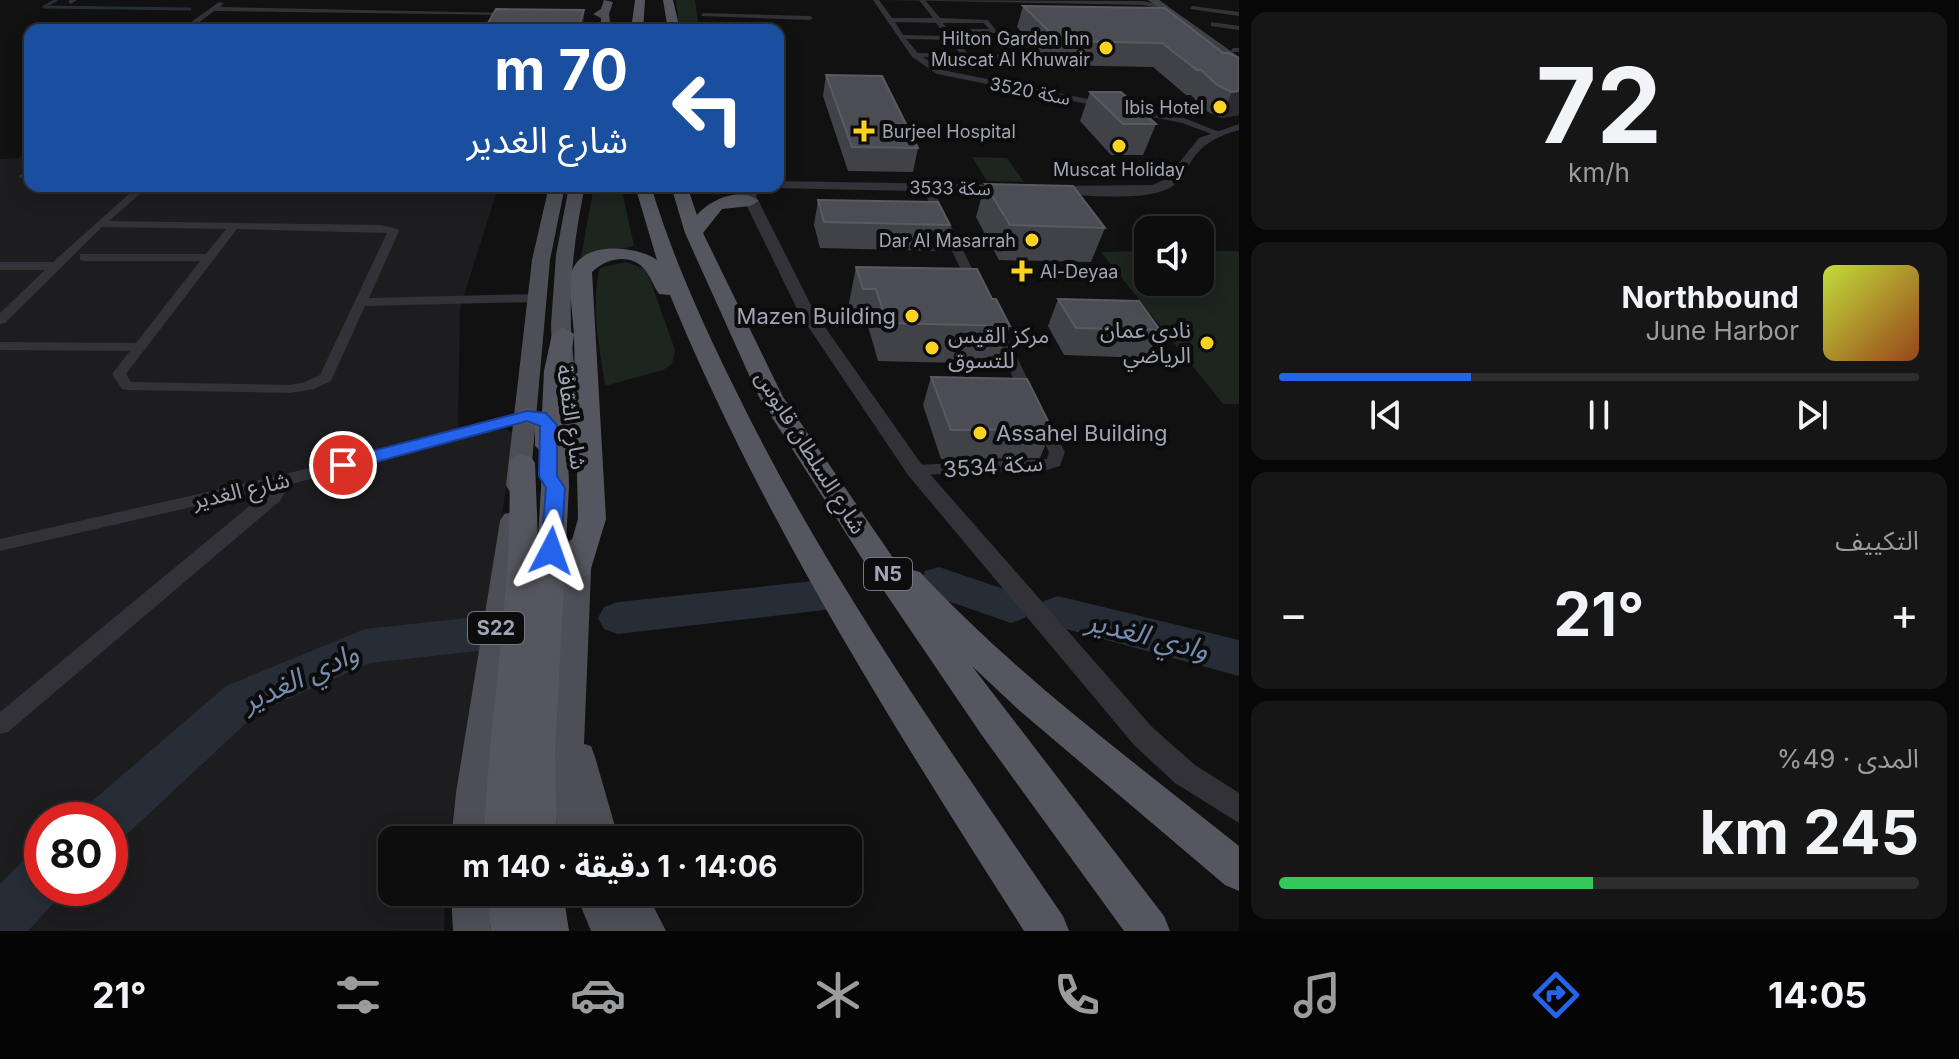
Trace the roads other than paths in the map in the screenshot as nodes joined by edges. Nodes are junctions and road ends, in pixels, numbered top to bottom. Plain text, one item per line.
1 (226, 0) edge
2 (640, 0) edge
3 (665, 0) edge
4 (876, 0) edge
5 (888, 0) edge
6 (922, 0) edge
7 (945, 0) edge
8 (592, 1) edge
9 (607, 1) edge
10 (998, 1) edge
11 (1064, 1) edge
12 (1154, 2) edge
13 (1192, 8) dead end
14 (214, 9) junction
15 (521, 13) edge
16 (583, 14) edge
17 (598, 14) junction
18 (1239, 14) edge
19 (703, 15) dead end
20 (810, 18) dead end
21 (891, 20) junction
22 (938, 21) junction
23 (193, 24) edge
24 (596, 24) edge
25 (607, 24) edge
26 (609, 24) edge
27 (638, 24) edge
28 (663, 24) edge
29 (672, 24) edge
30 (1214, 24) dead end
31 (1239, 28) edge
32 (949, 34) junction
33 (903, 37) junction
34 (915, 55) junction
35 (1237, 55) edge
36 (966, 56) junction
37 (1012, 57) dead end
38 (1213, 57) edge
39 (1239, 127) edge
40 (1217, 133) junction
41 (784, 185) edge
42 (927, 187) junction
43 (137, 192) edge
44 (561, 192) edge
45 (563, 192) edge
46 (645, 192) edge
47 (681, 192) edge
48 (754, 192) edge
49 (99, 224) junction
50 (234, 226) junction
51 (694, 233) junction
52 (84, 257) dead end
53 (209, 258) junction
54 (0, 266) edge
55 (55, 266) junction
56 (535, 298) junction
57 (361, 302) junction
58 (682, 302) junction
59 (0, 320) edge
60 (563, 334) junction
61 (0, 346) edge
62 (138, 347) junction
63 (527, 416) junction
64 (522, 463) junction
65 (915, 470) junction
66 (282, 481) junction
67 (555, 488) junction
68 (0, 545) edge
69 (873, 552) junction
70 (579, 567) junction
71 (573, 675) junction
72 (0, 725) edge
73 (1239, 809) edge
74 (471, 826) edge
75 (504, 826) edge
76 (538, 826) edge
77 (575, 826) edge
78 (597, 826) edge
79 (1239, 871) edge
80 (470, 906) edge
81 (508, 906) edge
82 (545, 906) edge
83 (599, 906) edge
84 (633, 906) edge
85 (472, 931) edge
86 (512, 931) edge
87 (548, 931) edge
88 (610, 931) edge
89 (647, 931) edge
90 (1048, 931) edge
91 (1149, 931) edge

1 - 14 street
2 - 27 highway
3 - 28 highway
3 - 29 highway
4 - 21 street, سكة 3520
5 - 6 street
6 - 7 street
6 - 22 street
7 - 10 street
8 - 17 main road
9 - 17 main road
9 - 26 main road
10 - 11 street
11 - 12 street
12 - 35 main road
13 - 18 street
14 - 15 street
14 - 23 street
16 - 17 street
17 - 24 main road
17 - 25 main road
19 - 20 street
21 - 22 street
21 - 33 street, سكة 3520
22 - 32 street
22 - 32 street
30 - 31 street
32 - 33 street
32 - 36 street
33 - 34 street, سكة 3520
34 - 36 street
34 - 40 street, سكة 3520
35 - 38 main road
36 - 37 street
39 - 40 street, سكة 3533
40 - 42 street, سكة 3533
41 - 42 street, سكة 3533
42 - 65 street, سكة 3534
43 - 49 street
44 - 56 main road, شارع الثقافة
45 - 60 main road, شارع الثقافة
46 - 58 highway, شارع السلطان قابوس / N5
47 - 51 highway, شارع السلطان قابوس / N5
48 - 51 highway
48 - 65 street
49 - 50 street
49 - 55 street
50 - 53 street
50 - 57 street
51 - 69 highway, شارع السلطان قابوس / N5
52 - 53 street
53 - 62 street
54 - 55 street
55 - 59 street
56 - 57 street
56 - 63 main road, شارع الثقافة
57 - 62 street
58 - 70 highway
58 - 90 highway, شارع السلطان قابوس / N5
60 - 67 highway
60 - 70 main road, شارع الثقافة
61 - 62 street
63 - 64 main road, S22
63 - 66 street, شارع الغدير
63 - 67 highway
64 - 74 main road, S22
64 - 75 highway
65 - 73 street
66 - 68 street, شارع الغدير
66 - 72 street
67 - 76 highway
69 - 79 highway
69 - 91 highway, شارع السلطان قابوس / N5
70 - 71 main road, شارع الثقافة
71 - 77 main road, شارع الثقافة
71 - 78 main road
80 - 85 main road
81 - 86 highway
82 - 87 highway
83 - 88 main road
84 - 89 main road

